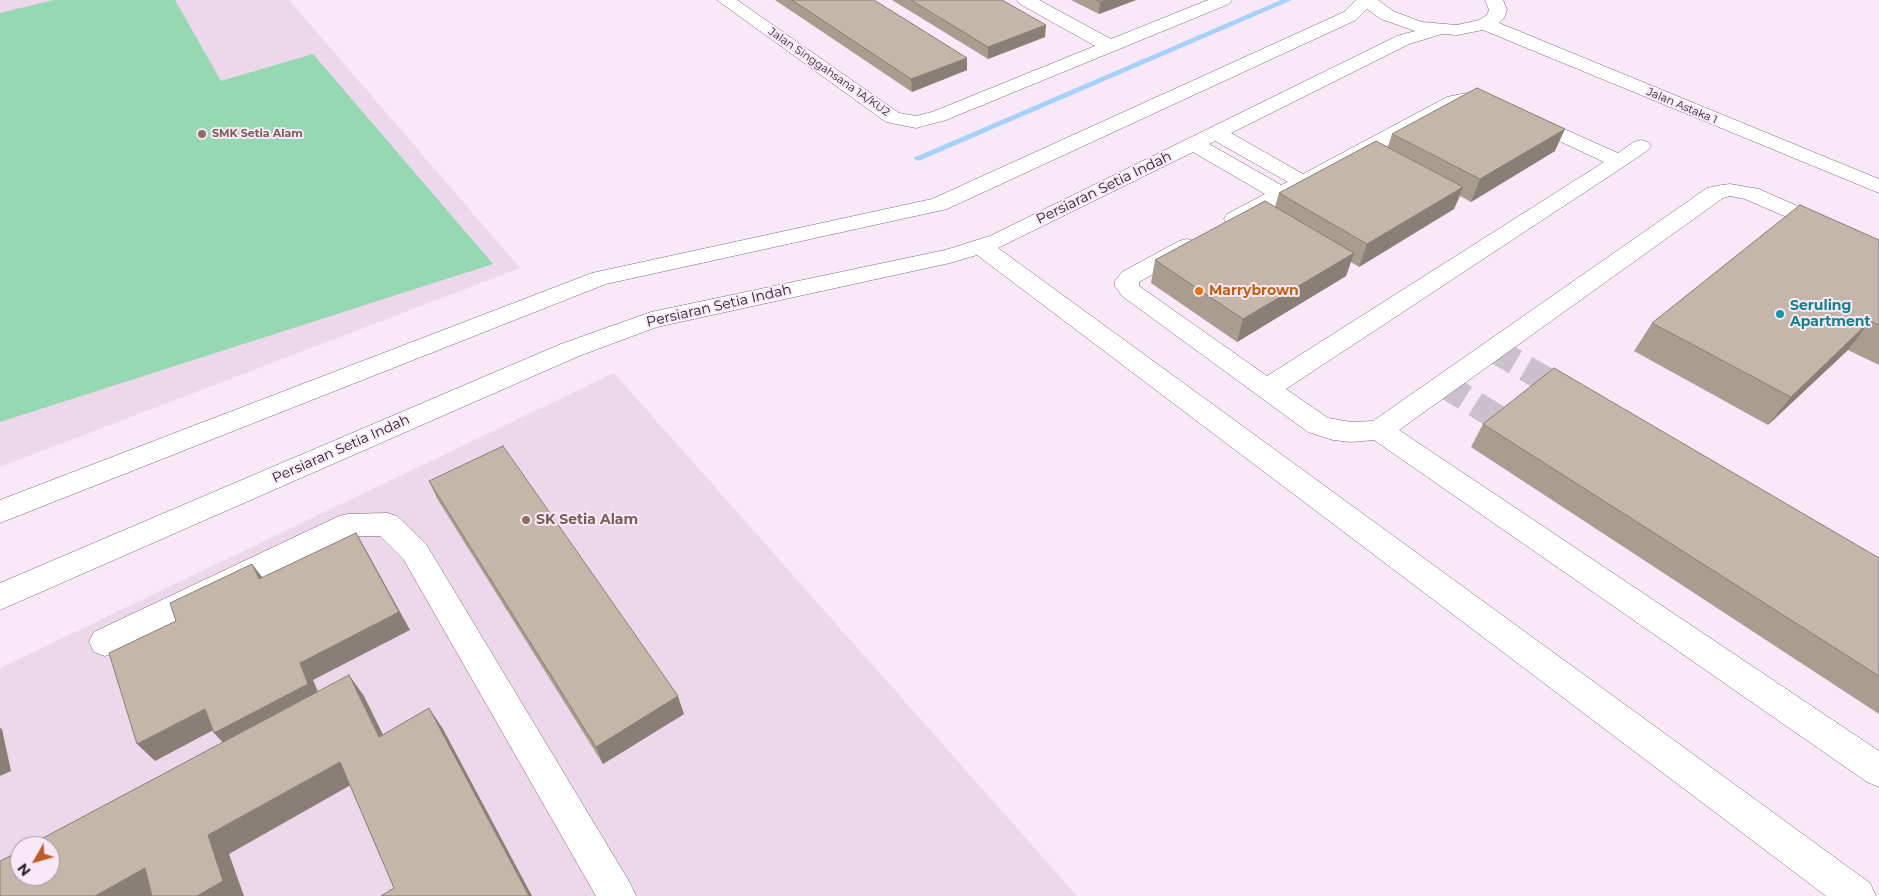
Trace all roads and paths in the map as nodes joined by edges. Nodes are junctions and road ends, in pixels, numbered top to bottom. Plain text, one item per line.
1 (726, 0) edge
2 (1026, 0) edge
3 (1223, 0) edge
4 (1368, 0) edge
5 (1495, 0) edge
6 (1485, 24) junction
7 (1440, 30) junction
8 (1109, 46) junction
9 (1216, 132) junction
10 (1194, 144) junction
11 (1641, 146) dead end
12 (1620, 161) junction
13 (1303, 182) junction
14 (1879, 187) edge
15 (1282, 194) junction
16 (981, 247) junction
17 (1879, 250) edge
18 (1266, 389) junction
19 (1379, 430) junction
20 (54, 490) junction
21 (0, 505) edge
22 (0, 512) edge
23 (41, 580) junction
24 (0, 597) edge
25 (0, 607) edge
26 (105, 642) dead end
27 (1879, 771) edge
28 (617, 896) edge
29 (1856, 896) edge

1 - 8 street, Jalan Singgahsana 1A/KU2
2 - 8 street
3 - 8 street, Jalan Singgahsana 1A/KU2
4 - 7 street
4 - 20 street
5 - 6 street
6 - 7 street
6 - 14 street, Jalan Astaka 1
7 - 9 street, Persiaran Setia Indah
9 - 10 street, Persiaran Setia Indah
9 - 13 street
10 - 15 street
10 - 16 street, Persiaran Setia Indah
11 - 12 street
12 - 13 street
12 - 18 street
13 - 15 street
15 - 18 street
16 - 23 street, Persiaran Setia Indah
16 - 29 street
17 - 19 street
18 - 19 street
19 - 27 street
20 - 21 street
20 - 22 street
23 - 24 street, Persiaran Setia Indah
23 - 25 street
26 - 28 street

